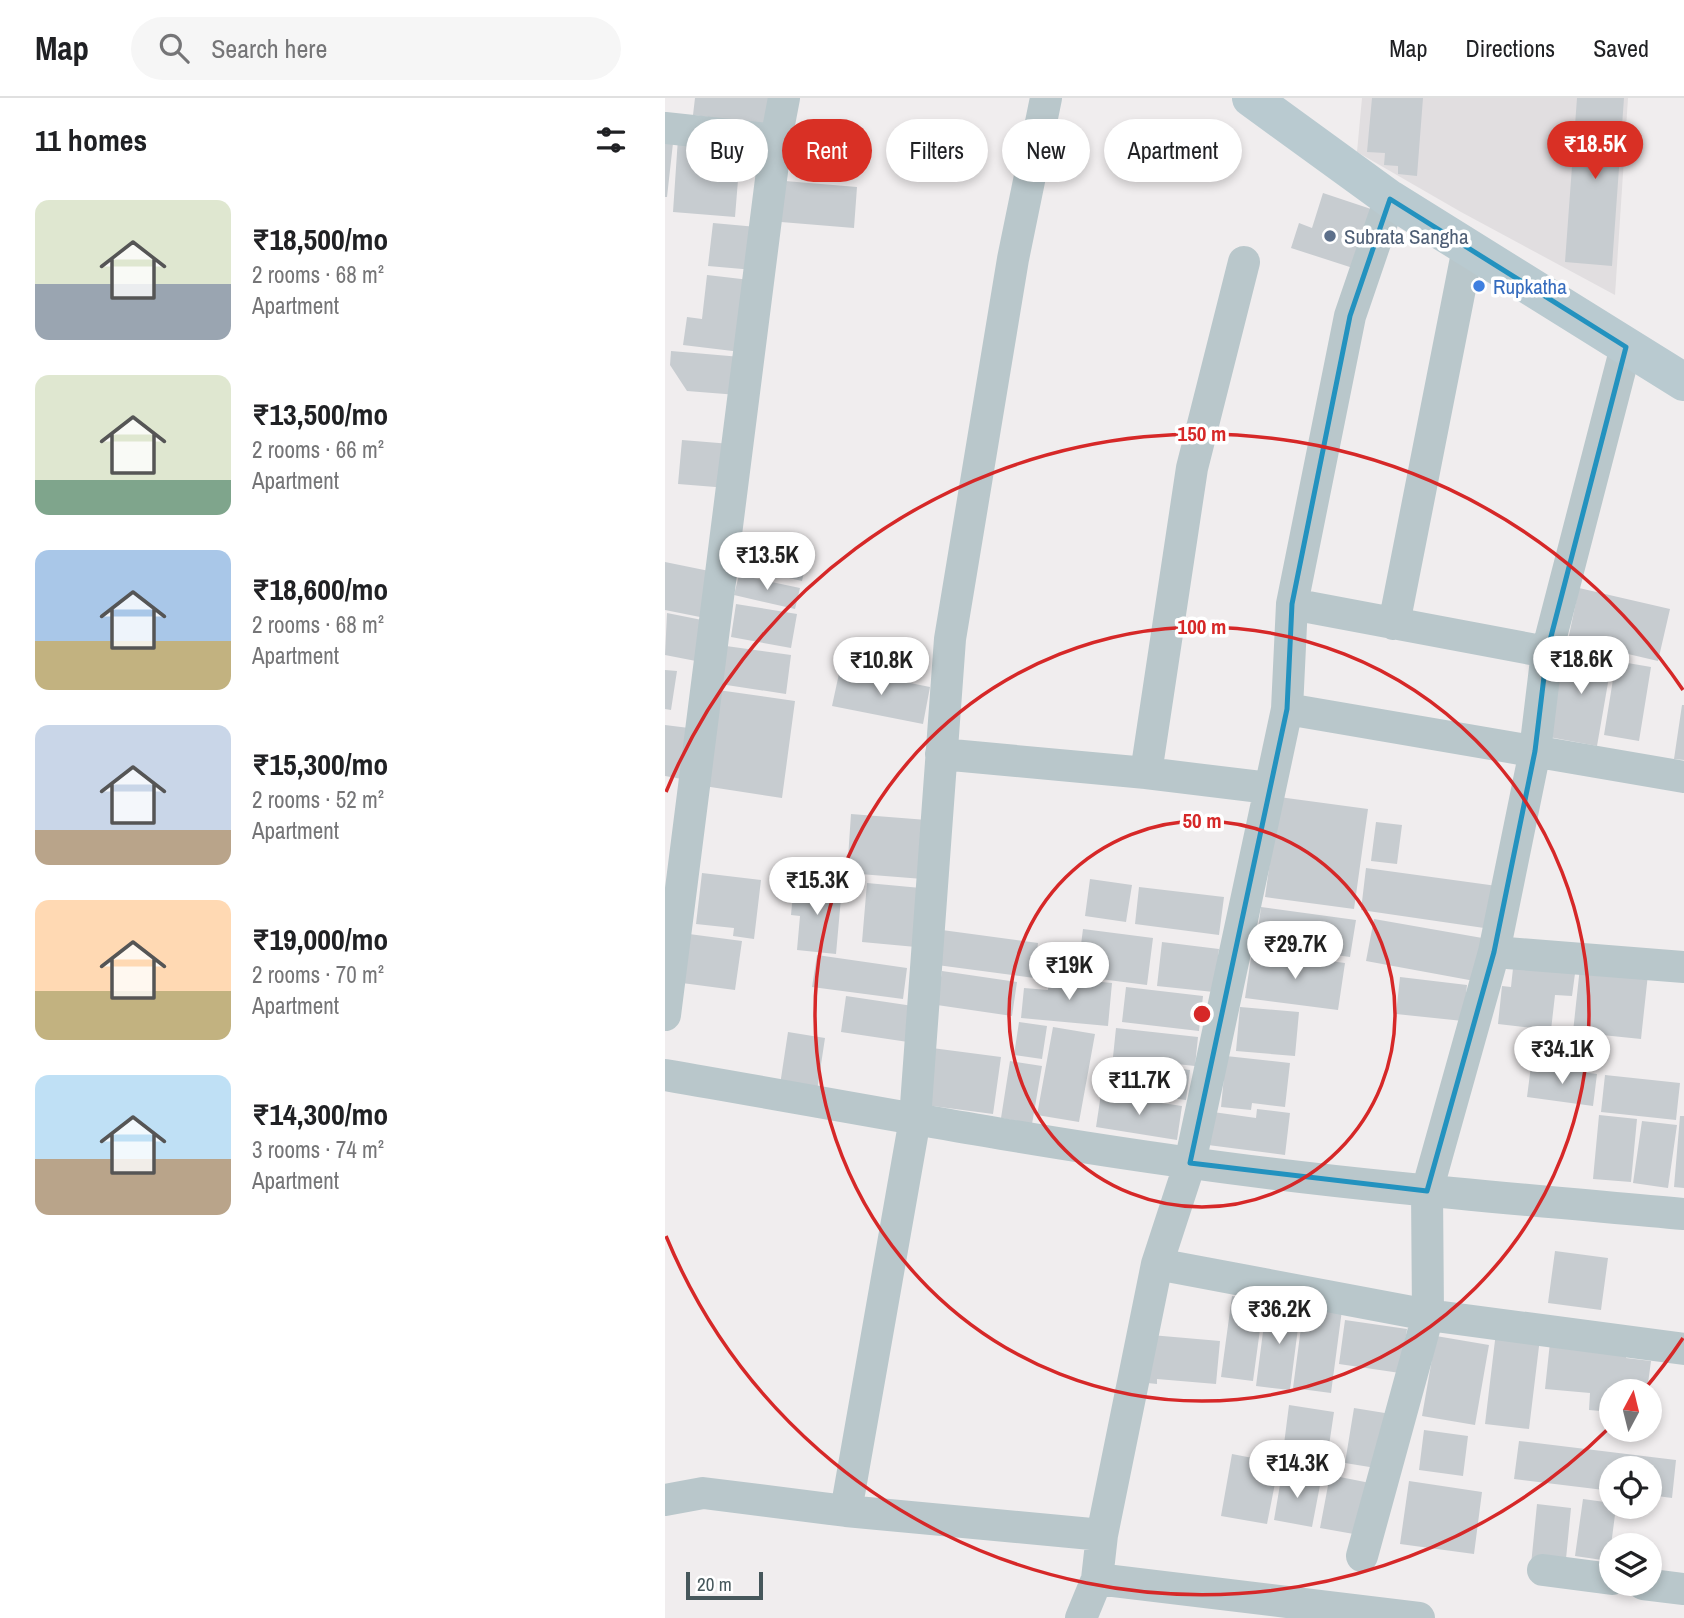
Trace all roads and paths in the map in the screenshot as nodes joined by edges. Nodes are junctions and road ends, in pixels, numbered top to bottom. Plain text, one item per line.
1 (783, 98) edge
2 (1046, 98) edge
3 (1251, 98) edge
4 (665, 128) edge
5 (776, 140) junction
6 (1390, 199) junction
7 (1468, 248) junction
8 (1244, 262) dead end
9 (1626, 347) junction
10 (1684, 382) edge
11 (1292, 604) junction
12 (1394, 624) junction
13 (1548, 652) junction
14 (1287, 709) junction
15 (1535, 751) junction
16 (941, 754) junction
17 (1146, 773) junction
18 (1684, 777) edge
19 (1269, 789) junction
20 (1495, 952) junction
21 (1684, 967) edge
22 (665, 1015) edge
23 (665, 1074) edge
24 (915, 1119) junction
25 (1190, 1163) junction
26 (1427, 1191) junction
27 (1684, 1214) edge
28 (1157, 1264) junction
29 (1428, 1315) junction
30 (1684, 1349) edge
31 (665, 1500) edge
32 (846, 1511) junction
33 (1102, 1535) junction
34 (1362, 1556) dead end
35 (1543, 1570) dead end
36 (1599, 1577) edge
37 (1097, 1579) junction
38 (1662, 1586) edge
39 (1684, 1589) edge
40 (1081, 1618) edge
41 (1419, 1618) edge

1 - 5 street
2 - 16 street
3 - 6 main road
4 - 5 street
5 - 22 street
6 - 7 main road
6 - 11 street
7 - 9 main road
7 - 12 street
8 - 17 street
9 - 10 main road
9 - 13 street
11 - 12 street
11 - 14 street
12 - 13 street
13 - 15 street
14 - 15 street
14 - 19 street
15 - 18 street
15 - 20 street
16 - 17 street
16 - 24 street
17 - 19 street
19 - 25 street
20 - 21 street
20 - 26 street
23 - 24 street
24 - 25 street
24 - 32 street
25 - 26 street
25 - 28 street
26 - 27 street
26 - 29 street
28 - 29 street
28 - 33 street
29 - 30 street
29 - 34 street
31 - 32 street
32 - 33 street
33 - 37 street
35 - 36 street
37 - 40 street
37 - 41 street
38 - 39 street

